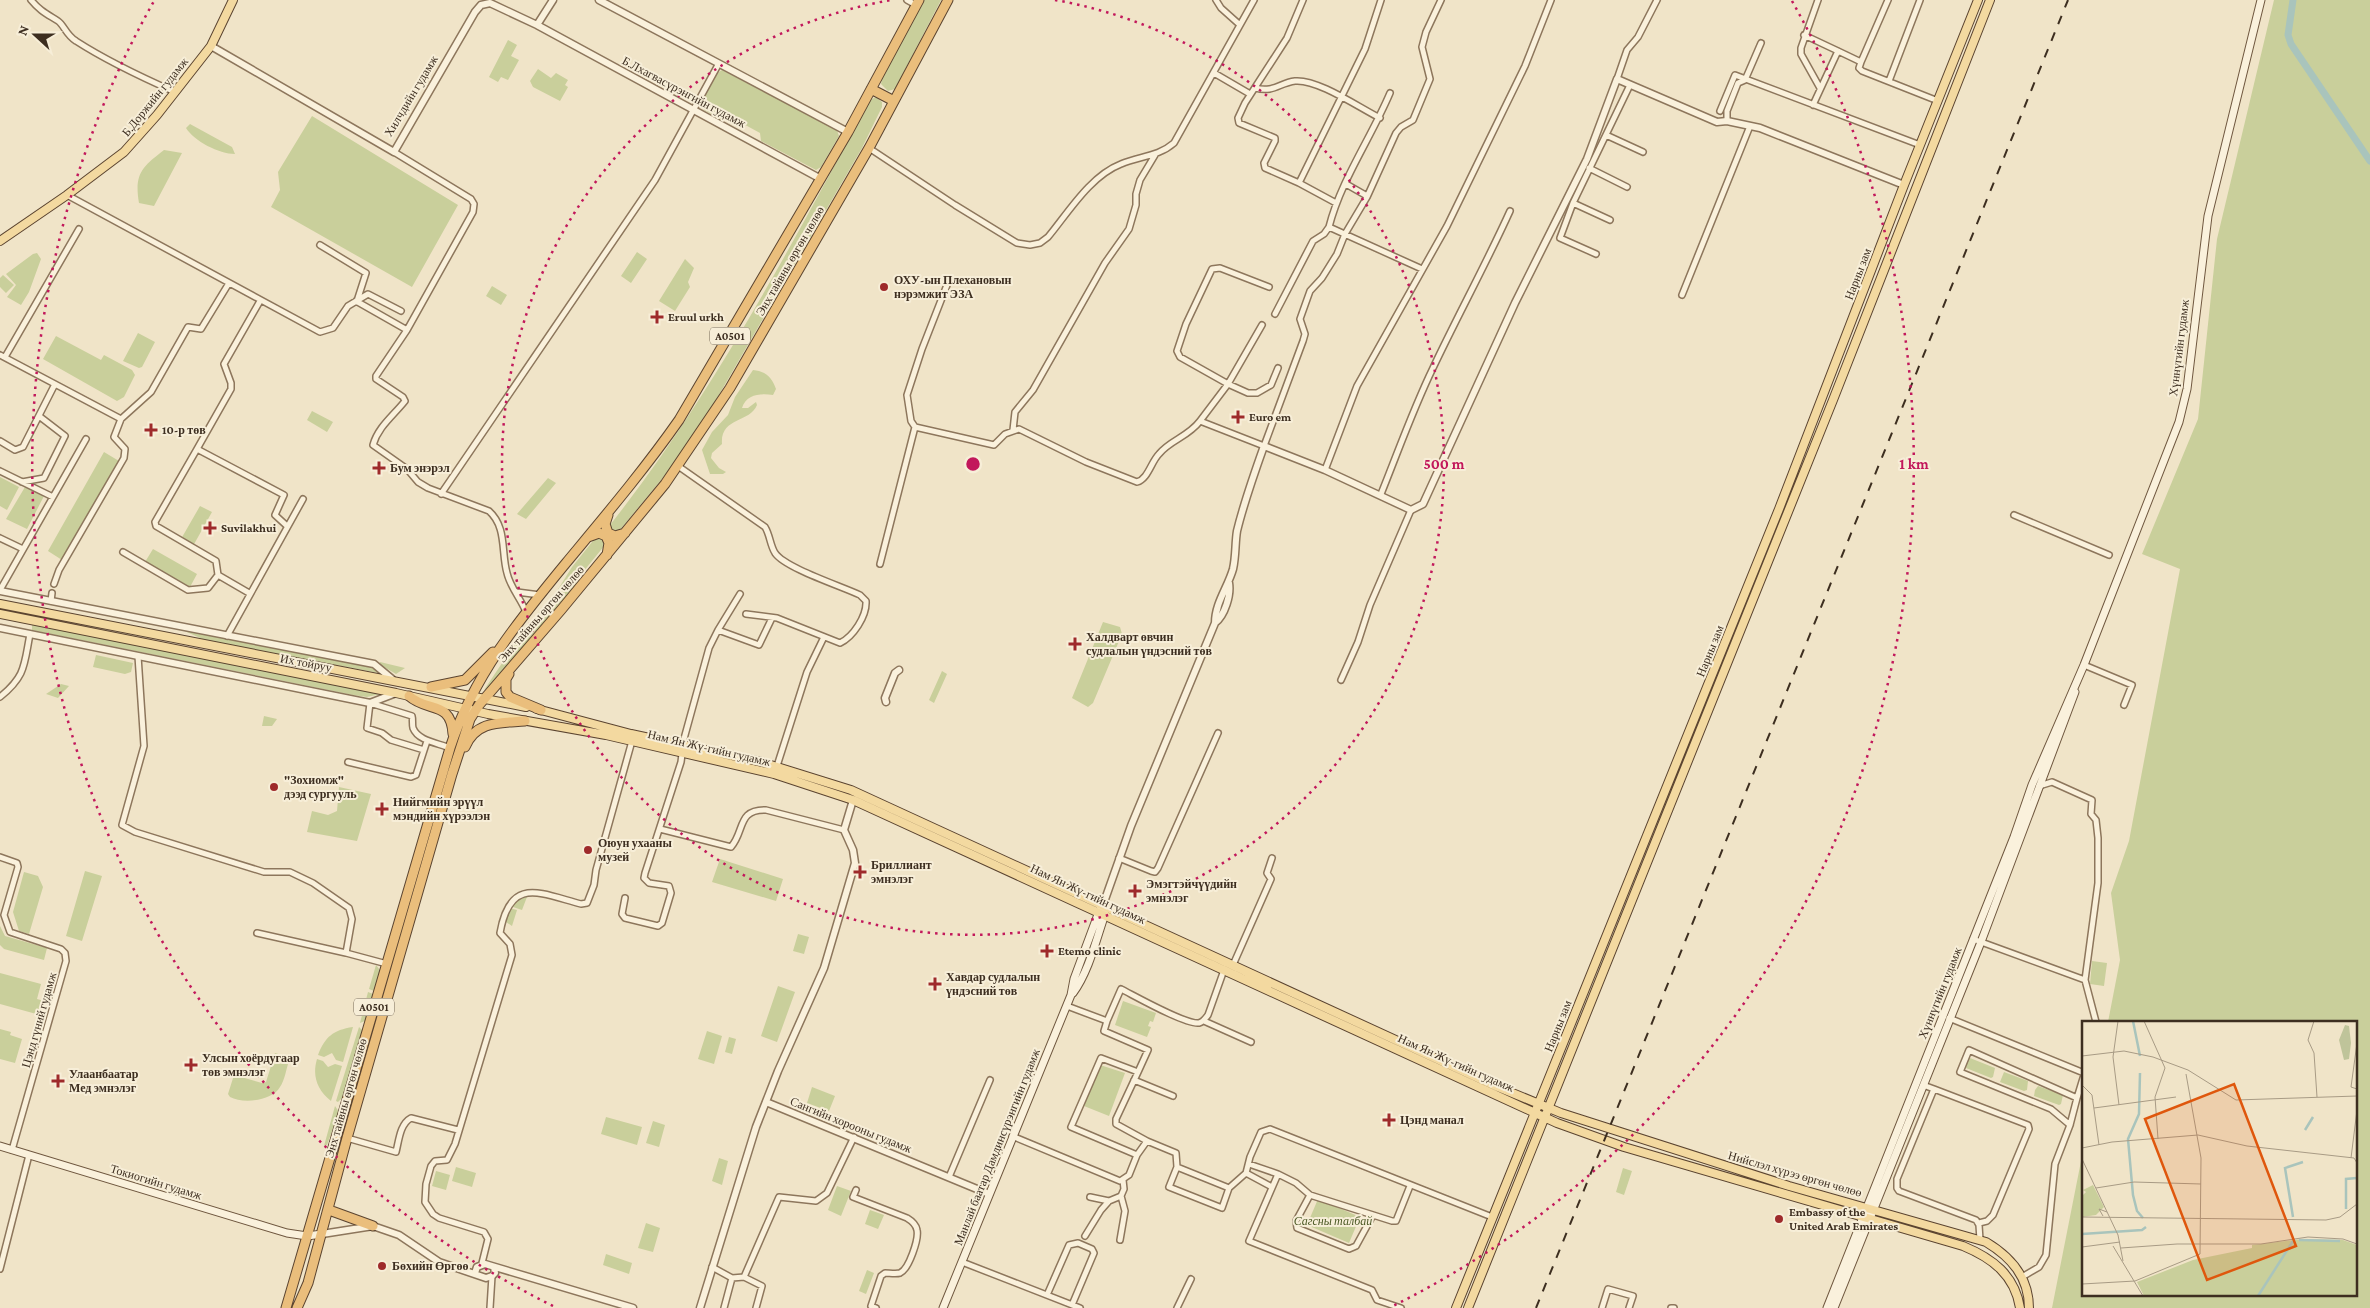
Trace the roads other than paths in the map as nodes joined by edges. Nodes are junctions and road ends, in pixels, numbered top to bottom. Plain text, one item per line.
1 (31, 0) edge
2 (233, 0) edge
3 (553, 0) edge
4 (599, 0) edge
5 (907, 0) edge
6 (948, 0) edge
7 (1216, 0) edge
8 (1254, 0) edge
9 (1303, 0) edge
10 (1381, 0) edge
11 (1441, 0) edge
12 (1551, 0) edge
13 (1657, 0) edge
14 (1818, 0) edge
15 (1888, 0) edge
16 (1920, 0) edge
17 (1978, 0) edge
18 (1990, 0) edge
19 (2261, 0) edge
20 (917, 3) edge
21 (537, 25) junction
22 (1240, 25) junction
23 (1804, 35) junction
24 (1761, 43) dead end
25 (211, 46) junction
26 (1838, 51) junction
27 (1861, 62) junction
28 (718, 65) junction
29 (1214, 73) junction
30 (1617, 79) junction
31 (1745, 80) junction
32 (1889, 81) junction
33 (1630, 85) junction
34 (1254, 88) junction
35 (1820, 88) junction
36 (871, 89) junction
37 (175, 92) junction
38 (1390, 93) dead end
39 (1250, 94) junction
40 (1342, 99) junction
41 (894, 101) junction
42 (1938, 101) junction
43 (1813, 105) junction
44 (695, 110) junction
45 (1720, 111) dead end
46 (1380, 118) junction
47 (1727, 121) junction
48 (1750, 126) junction
49 (848, 132) junction
50 (1606, 135) junction
51 (1920, 145) junction
52 (869, 148) junction
53 (394, 152) junction
54 (1643, 152) dead end
55 (1155, 154) junction
56 (1589, 168) junction
57 (821, 179) junction
58 (1299, 183) junction
59 (1346, 184) junction
60 (1904, 185) junction
61 (1627, 187) dead end
62 (67, 195) junction
63 (1367, 196) junction
64 (1336, 203) junction
65 (1573, 203) junction
66 (1510, 210) dead end
67 (1610, 220) dead end
68 (1329, 227) junction
69 (79, 229) dead end
70 (1345, 234) junction
71 (0, 241) edge
72 (320, 245) dead end
73 (1596, 254) dead end
74 (1422, 269) junction
75 (229, 284) junction
76 (947, 285) dead end
77 (1269, 287) dead end
78 (1682, 295) dead end
79 (356, 301) junction
80 (260, 302) junction
81 (401, 311) dead end
82 (1276, 314) dead end
83 (1262, 325) dead end
84 (406, 330) junction
85 (2, 356) edge
86 (1278, 368) dead end
87 (55, 384) junction
88 (1228, 384) junction
89 (39, 416) junction
90 (121, 419) junction
91 (1200, 421) junction
92 (915, 428) junction
93 (1013, 430) junction
94 (86, 439) dead end
95 (0, 441) edge
96 (1264, 446) junction
97 (197, 449) junction
98 (678, 466) junction
99 (1325, 470) junction
100 (0, 471) edge
101 (22, 482) junction
102 (440, 494) junction
103 (1381, 494) junction
104 (53, 497) junction
105 (303, 499) dead end
106 (610, 510) junction
107 (1411, 510) junction
108 (2014, 515) dead end
109 (287, 526) junction
110 (626, 532) junction
111 (588, 537) junction
112 (0, 538) edge
113 (23, 549) junction
114 (123, 552) dead end
115 (607, 555) junction
116 (2109, 555) dead end
117 (880, 564) dead end
118 (218, 575) junction
119 (54, 584) dead end
120 (0, 591) edge
121 (52, 592) dead end
122 (517, 592) junction
123 (249, 593) junction
124 (740, 594) dead end
125 (540, 595) junction
126 (51, 601) junction
127 (0, 604) edge
128 (526, 612) junction
129 (0, 614) edge
130 (746, 614) dead end
131 (772, 618) junction
132 (0, 628) edge
133 (718, 630) junction
134 (30, 634) junction
135 (227, 636) junction
136 (824, 637) junction
137 (500, 645) junction
138 (138, 656) junction
139 (518, 661) junction
140 (2084, 666) junction
141 (899, 670) dead end
142 (392, 679) junction
143 (1341, 680) dead end
144 (430, 686) junction
145 (2075, 687) junction
146 (396, 693) junction
147 (471, 695) junction
148 (409, 696) junction
149 (0, 697) edge
150 (484, 698) junction
151 (886, 702) dead end
152 (370, 703) junction
153 (2124, 705) dead end
154 (464, 708) junction
155 (475, 710) junction
156 (541, 710) junction
157 (526, 721) junction
158 (1218, 733) dead end
159 (606, 735) joint
160 (453, 737) junction
161 (427, 741) junction
162 (632, 741) junction
163 (450, 748) junction
164 (424, 750) junction
165 (682, 750) junction
166 (348, 762) dead end
167 (777, 766) junction
168 (452, 774) junction
169 (2039, 786) junction
170 (853, 800) junction
171 (660, 828) junction
172 (844, 830) junction
173 (1650, 830) junction
174 (1659, 834) junction
175 (0, 857) edge
176 (1119, 858) junction
177 (1272, 858) dead end
178 (625, 898) dead end
179 (1102, 910) junction
180 (257, 933) dead end
181 (1977, 940) junction
182 (346, 953) junction
183 (387, 964) junction
184 (1233, 965) junction
185 (1224, 970) junction
186 (2085, 980) junction
187 (1067, 1006) junction
188 (1949, 1018) junction
189 (1107, 1021) junction
190 (1204, 1021) junction
191 (2096, 1021) edge
192 (1251, 1042) dead end
193 (1138, 1072) junction
194 (2082, 1073) edge
195 (990, 1080) dead end
196 (1134, 1080) junction
197 (2082, 1081) edge
198 (1923, 1084) junction
199 (1934, 1089) junction
200 (1173, 1096) dead end
201 (2077, 1098) junction
202 (766, 1102) junction
203 (1538, 1102) junction
204 (1549, 1107) junction
205 (1534, 1112) junction
206 (1545, 1117) junction
207 (2070, 1125) junction
208 (458, 1130) junction
209 (1012, 1136) junction
210 (854, 1137) junction
211 (347, 1138) junction
212 (1147, 1141) junction
213 (0, 1146) edge
214 (12, 1150) junction
215 (29, 1155) junction
216 (1137, 1155) junction
217 (1249, 1164) junction
218 (1177, 1166) junction
219 (1246, 1173) junction
220 (1278, 1174) junction
221 (949, 1177) junction
222 (1123, 1180) junction
223 (1410, 1186) junction
224 (1272, 1187) junction
225 (1229, 1188) junction
226 (856, 1190) dead end
227 (989, 1194) junction
228 (1310, 1195) junction
229 (1121, 1196) junction
230 (1090, 1197) dead end
231 (1109, 1201) junction
232 (1870, 1208) junction
233 (329, 1210) junction
234 (1373, 1215) junction
235 (1492, 1217) junction
236 (1865, 1217) junction
237 (1979, 1223) junction
238 (373, 1226) junction
239 (322, 1234) junction
240 (307, 1236) junction
241 (1085, 1236) dead end
242 (1120, 1240) dead end
243 (1980, 1240) junction
244 (962, 1262) junction
245 (482, 1264) junction
246 (712, 1266) junction
247 (494, 1267) junction
248 (0, 1269) edge
249 (475, 1273) junction
250 (492, 1276) junction
251 (2022, 1277) junction
252 (732, 1278) junction
253 (744, 1278) junction
254 (1191, 1279) dead end
255 (1047, 1295) junction
256 (1072, 1305) junction
257 (872, 1307) edge
258 (286, 1308) edge
259 (298, 1308) edge
260 (490, 1308) edge
261 (633, 1308) edge
262 (700, 1308) edge
263 (724, 1308) edge
264 (756, 1308) edge
265 (943, 1308) edge
266 (1080, 1308) edge
267 (1177, 1308) edge
268 (1401, 1308) edge
269 (1456, 1308) edge
270 (1468, 1308) edge
271 (1602, 1308) edge
272 (1629, 1308) edge
273 (1827, 1308) edge
274 (1834, 1308) edge
275 (2020, 1308) edge
276 (2029, 1308) edge

1 - 37 street
2 - 25 main road, Б.Доржийн гудамж
3 - 21 street
4 - 28 street
5 - 20 street
6 - 41 highway, Энх тайвны өргөн чөлөө / A0501
7 - 22 street
8 - 22 street
9 - 34 street
10 - 40 street
11 - 63 street
12 - 74 street
13 - 30 street
14 - 23 street
15 - 27 street
16 - 32 street
17 - 42 main road, Нарны зам
18 - 174 main road, Нарны зам
19 - 140 main road, Хүннүгийн гудамж
20 - 36 highway, Энх тайвны өргөн чөлөө / A0501
21 - 44 street, Б.Лхагвасүрэнгийн гудамж
21 - 53 street, Хилчдийн гудамж
22 - 29 street
23 - 26 street
23 - 35 street
24 - 31 street
25 - 37 main road, Б.Доржийн гудамж
25 - 53 street, Хилчдийн гудамж
26 - 27 street
26 - 35 street
27 - 32 street
28 - 44 street
28 - 49 street
29 - 39 street
29 - 55 street
30 - 33 street
30 - 107 street
31 - 43 street
31 - 45 street
31 - 47 street
32 - 42 street
33 - 47 street
33 - 50 street
34 - 39 street
34 - 40 street
35 - 43 street
36 - 41 highway
36 - 49 highway, Энх тайвны өргөн чөлөө / A0501
37 - 62 main road, Б.Доржийн гудамж
38 - 46 street
39 - 58 street
40 - 46 street
40 - 58 street
41 - 52 highway, Энх тайвны өргөн чөлөө / A0501
42 - 51 main road, Нарны зам
43 - 51 street
44 - 57 street, Б.Лхагвасүрэнгийн гудамж
44 - 102 street
46 - 59 street
47 - 48 street
48 - 60 street
48 - 78 street
49 - 57 highway, Энх тайвны өргөн чөлөө / A0501
50 - 54 street
50 - 56 street
51 - 60 main road, Нарны зам
52 - 55 street
52 - 98 highway, Энх тайвны өргөн чөлөө / A0501
53 - 84 street
55 - 93 street
56 - 61 street
56 - 65 street
57 - 106 highway, Энх тайвны өргөн чөлөө / A0501
58 - 64 street
59 - 63 street
59 - 64 street
60 - 173 main road, Нарны зам
62 - 71 main road, Б.Доржийн гудамж
62 - 75 street
63 - 70 street
64 - 68 street
65 - 67 street
65 - 73 street
66 - 103 street
68 - 70 street
68 - 82 street
69 - 85 street
70 - 74 street
70 - 96 street
72 - 79 street
74 - 99 street
75 - 80 street
75 - 90 street
76 - 92 street
77 - 88 street
79 - 80 street
79 - 81 street
79 - 84 street
80 - 97 street
83 - 88 street
84 - 102 street
85 - 87 street
86 - 88 street
87 - 89 street
87 - 90 street
88 - 91 street
89 - 95 street
89 - 101 street
90 - 119 street
91 - 93 street
91 - 96 street
92 - 93 street
92 - 117 street
94 - 104 street
96 - 99 street
96 - 176 street
97 - 109 street
97 - 118 street
98 - 110 highway, Энх тайвны өргөн чөлөө / A0501
98 - 136 street
99 - 103 street
100 - 101 street
101 - 104 street
102 - 122 street
103 - 107 street
104 - 113 street
105 - 109 street
106 - 110 highway
106 - 111 highway, Энх тайвны өргөн чөлөө / A0501
107 - 143 street
108 - 116 street
109 - 123 street
110 - 115 highway, Энх тайвны өргөн чөлөө / A0501
111 - 115 highway
111 - 125 highway, Энх тайвны өргөн чөлөө / A0501
112 - 113 street
113 - 120 street
114 - 118 street
115 - 139 highway, Энх тайвны өргөн чөлөө / A0501
118 - 123 street
120 - 126 street
121 - 126 street
122 - 125 street
122 - 128 street
123 - 135 street
124 - 133 street
125 - 128 highway, Энх тайвны өргөн чөлөө / A0501
126 - 135 street
127 - 142 main road, Их тойруу
128 - 137 highway, Энх тайвны өргөн чөлөө / A0501
129 - 146 main road, Их тойруу
130 - 131 street
131 - 133 street
131 - 136 street
132 - 134 street
133 - 165 street
134 - 138 street
134 - 149 street
135 - 142 street
136 - 167 street
137 - 144 highway
137 - 147 highway, Энх тайвны өргөн чөлөө / A0501
138 - 152 street
138 - 182 street
139 - 150 highway, Энх тайвны өргөн чөлөө / A0501
139 - 156 highway
140 - 145 main road, Хүннүгийн гудамж
140 - 153 street
141 - 151 street
142 - 144 main road, Их тойруу
144 - 147 main road, Их тойруу
145 - 169 main road, Хүннүгийн гудамж
145 - 181 main road, Хүннүгийн гудамж
146 - 148 main road, Их тойруу
146 - 152 street
147 - 150 main road, Их тойруу
147 - 154 highway, Энх тайвны өргөн чөлөө / A0501
148 - 154 main road, Их тойруу
148 - 160 highway
150 - 155 highway, Энх тайвны өргөн чөлөө / A0501
150 - 156 main road, Их тойруу
152 - 161 street
152 - 164 street
154 - 155 main road, Их тойруу
154 - 160 highway, Энх тайвны өргөн чөлөө / A0501
155 - 157 main road, Их тойруу
155 - 168 highway, Энх тайвны өргөн чөлөө / A0501
156 - 165 main road, Нам Ян Жү-гийн гудамж
157 - 159 main road, Их тойруу
157 - 168 highway
158 - 176 street
159 - 162 main road, Нам Ян Жү-гийн гудамж
160 - 163 highway, Энх тайвны өргөн чөлөө / A0501
161 - 163 street
161 - 164 street
162 - 165 main road, Нам Ян Жү-гийн гудамж
162 - 208 street
163 - 183 highway, Энх тайвны өргөн чөлөө / A0501
164 - 166 street
165 - 167 main road, Нам Ян Жү-гийн гудамж
165 - 170 main road, Нам Ян Жү-гийн гудамж
165 - 171 street
167 - 179 main road, Нам Ян Жү-гийн гудамж
168 - 211 highway, Энх тайвны өргөн чөлөө / A0501
169 - 181 main road, Хүннүгийн гудамж
169 - 186 street
170 - 172 street
170 - 179 main road, Нам Ян Жү-гийн гудамж
171 - 172 street
171 - 178 street
172 - 202 street
173 - 174 main road
173 - 203 main road, Нарны зам
174 - 204 main road, Нарны зам
175 - 214 street, Цэнд гүний гудамж
176 - 179 street
177 - 184 street
179 - 184 main road, Нам Ян Жү-гийн гудамж
179 - 185 main road, Нам Ян Жү-гийн гудамж
179 - 187 main road, Манлай баатар Дамдинсүрэнгийн гудамж
180 - 182 street
181 - 186 street
181 - 188 main road, Хүннүгийн гудамж
181 - 232 main road, Хүннүгийн гудамж
182 - 183 street
183 - 240 highway, Энх тайвны өргөн чөлөө / A0501
184 - 203 main road, Нам Ян Жү-гийн гудамж
185 - 190 street
185 - 205 main road, Нам Ян Жү-гийн гудамж
186 - 191 street
187 - 189 street
187 - 209 main road, Манлай баатар Дамдинсүрэнгийн гудамж
188 - 194 street
188 - 198 main road, Хүннүгийн гудамж
189 - 190 street
189 - 193 street
190 - 192 street
193 - 196 street
193 - 216 street
195 - 221 street
196 - 200 street
196 - 212 street
197 - 201 street
198 - 199 street
198 - 232 main road, Хүннүгийн гудамж
199 - 237 street
199 - 237 street
201 - 207 street
201 - 207 street
202 - 210 street, Сангийн хорооны гудамж
202 - 246 street, Сангийн хорооны гудамж
203 - 204 main road, Нам Ян Жү-гийн гудамж
203 - 205 main road, Нарны зам
204 - 206 main road, Нарны зам
204 - 232 main road, Нийслэл хүрээ өргөн чөлөө
205 - 206 main road, Нам Ян Жү-гийн гудамж
205 - 235 main road, Нарны зам
206 - 236 main road, Нийслэл хүрээ өргөн чөлөө
206 - 270 main road, Нарны зам
207 - 251 street
208 - 211 street
208 - 245 street
209 - 222 street
209 - 227 main road, Манлай баатар Дамдинсүрэнгийн гудамж
210 - 221 street, Сангийн хорооны гудамж
210 - 253 street
211 - 233 highway, Энх тайвны өргөн чөлөө / A0501
212 - 216 street
212 - 218 street
213 - 214 main road, Токиогийн гудамж
214 - 215 main road, Токиогийн гудамж
215 - 240 main road, Токиогийн гудамж
215 - 248 street
216 - 222 street
217 - 219 street
217 - 220 street
217 - 223 street
218 - 225 street
218 - 225 street
219 - 224 street
219 - 225 street
220 - 224 street
220 - 228 street
221 - 227 street, Сангийн хорооны гудамж
222 - 229 street
223 - 234 street
223 - 235 street
224 - 268 street
226 - 257 street
227 - 244 main road, Манлай баатар Дамдинсүрэнгийн гудамж
228 - 234 street
228 - 234 street
229 - 231 street
229 - 242 street
230 - 231 street
231 - 241 street
232 - 236 main road, Хүннүгийн гудамж
232 - 243 main road, Нийслэл хүрээ өргөн чөлөө
233 - 238 highway
233 - 239 highway, Энх тайвны өргөн чөлөө / A0501
235 - 269 main road, Нарны зам
236 - 273 main road, Хүннүгийн гудамж
236 - 274 main road, Хүннүгийн гудамж
236 - 275 main road, Нийслэл хүрээ өргөн чөлөө
237 - 243 street
238 - 239 street
238 - 249 street
239 - 240 main road, Токиогийн гудамж
239 - 259 highway, Энх тайвны өргөн чөлөө / A0501
240 - 258 highway, Энх тайвны өргөн чөлөө / A0501
243 - 251 main road, Нийслэл хүрээ өргөн чөлөө
244 - 255 street
244 - 265 main road, Манлай баатар Дамдинсүрэнгийн гудамж
245 - 247 street
245 - 249 street
246 - 252 street
246 - 262 street, Сангийн хорооны гудамж
247 - 250 street
247 - 261 street
249 - 250 street
250 - 260 street
251 - 276 main road, Нийслэл хүрээ өргөн чөлөө
252 - 253 street
252 - 263 street
253 - 264 street
254 - 267 street
255 - 256 street
255 - 256 street
256 - 266 street
271 - 272 street

